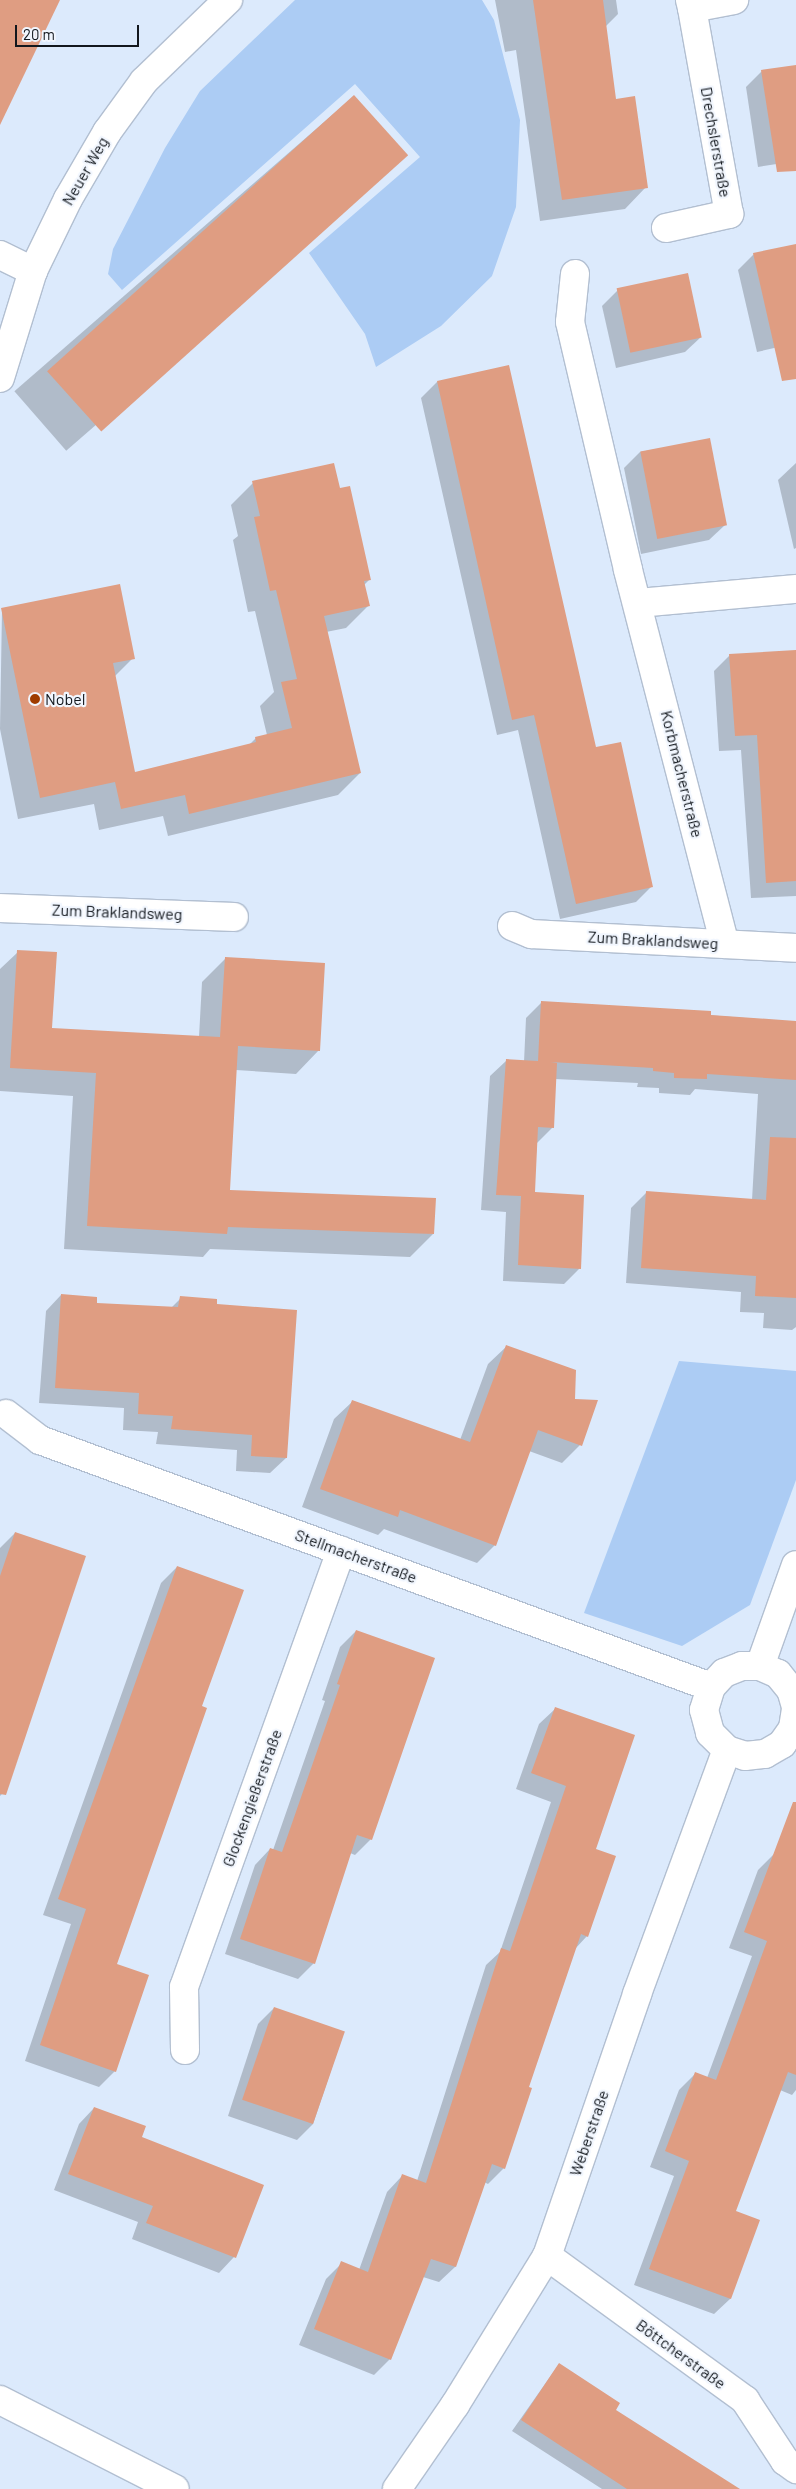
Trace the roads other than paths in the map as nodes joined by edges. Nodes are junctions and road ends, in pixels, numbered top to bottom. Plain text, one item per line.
1 (228, 0) edge
2 (734, 0) edge
3 (691, 4) edge
4 (666, 228) dead end
5 (0, 255) edge
6 (33, 271) junction
7 (575, 274) dead end
8 (0, 378) edge
9 (796, 589) edge
10 (638, 603) junction
11 (0, 908) edge
12 (234, 916) dead end
13 (512, 926) dead end
14 (725, 944) junction
15 (796, 948) edge
16 (2, 1413) edge
17 (340, 1550) junction
18 (796, 1566) edge
19 (760, 1666) junction
20 (711, 1687) junction
21 (796, 1709) edge
22 (726, 1750) junction
23 (185, 2050) dead end
24 (547, 2256) junction
25 (0, 2400) edge
26 (796, 2469) edge
27 (176, 2489) edge
28 (397, 2489) edge

1 - 6 street, Neuer Weg
2 - 3 street, Drechslerstraße
3 - 4 street, Drechslerstraße
5 - 6 street
6 - 8 street, Neuer Weg
7 - 10 street, Korbmacherstraße
9 - 10 street
10 - 14 street, Korbmacherstraße
11 - 12 street, Zum Braklandsweg
13 - 14 street, Zum Braklandsweg
14 - 15 street, Zum Braklandsweg
16 - 17 street, Stellmacherstraße
17 - 20 street, Stellmacherstraße
17 - 23 street, Glockengießerstraße
18 - 19 street
19 - 20 street
19 - 21 street
20 - 22 street
21 - 22 street
22 - 24 street, Weberstraße
24 - 26 street, Böttcherstraße
24 - 28 street, Weberstraße
25 - 27 street

